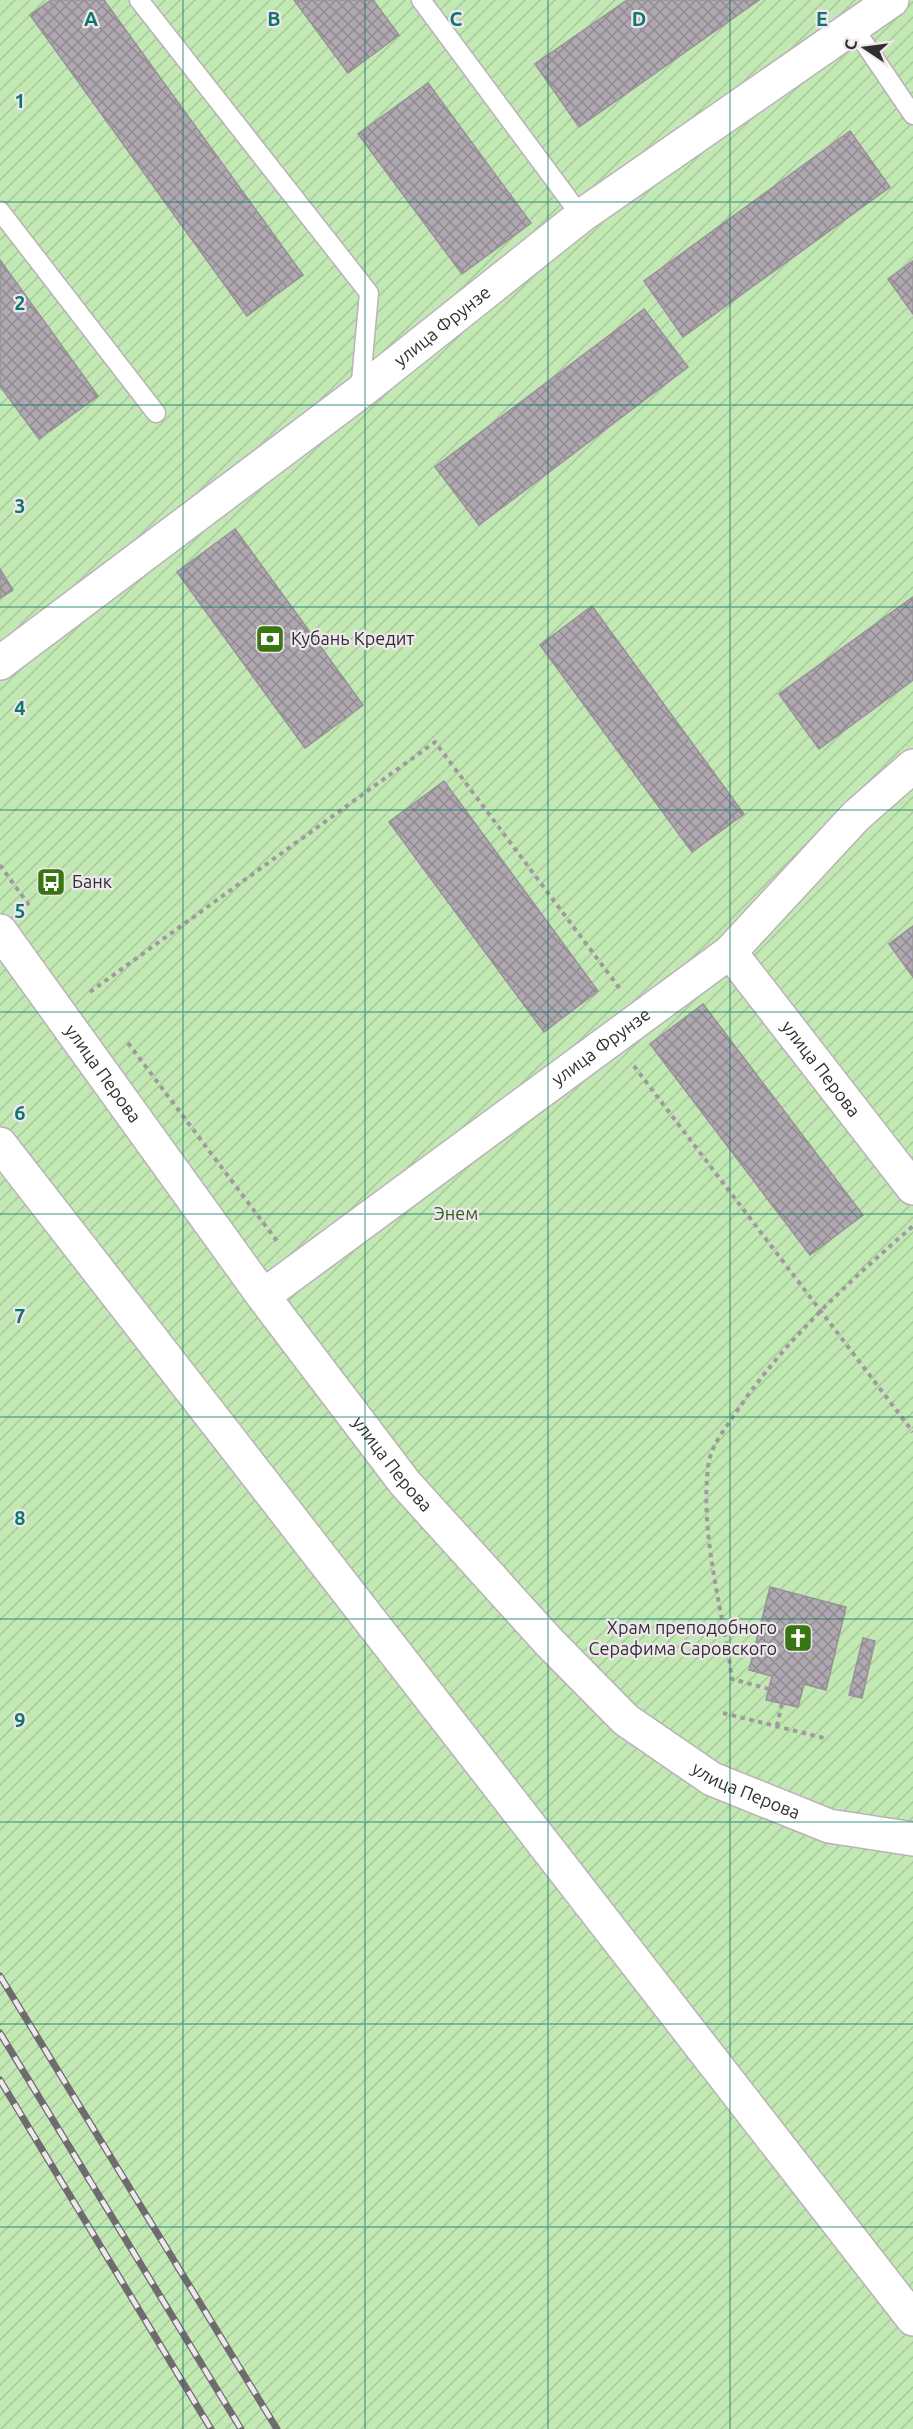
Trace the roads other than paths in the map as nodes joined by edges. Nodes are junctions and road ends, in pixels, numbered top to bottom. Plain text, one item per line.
1 (139, 0) edge
2 (421, 0) edge
3 (892, 0) edge
4 (854, 28) junction
5 (913, 115) edge
6 (0, 211) edge
7 (581, 216) junction
8 (360, 392) junction
9 (156, 413) dead end
10 (0, 663) edge
11 (913, 766) edge
12 (0, 931) edge
13 (730, 952) junction
14 (0, 1144) edge
15 (913, 1188) edge
16 (263, 1296) junction
17 (913, 1839) edge
18 (913, 2319) edge

1 - 8 lane
2 - 7 lane
3 - 4 main road, улица Фрунзе
4 - 5 lane
4 - 7 main road, улица Фрунзе
6 - 9 lane
7 - 8 main road, улица Фрунзе
8 - 10 main road, улица Фрунзе
11 - 13 main road, улица Фрунзе
12 - 16 main road, улица Перова
13 - 15 main road, улица Перова
13 - 16 main road, улица Фрунзе
14 - 18 main road
16 - 17 main road, улица Перова

